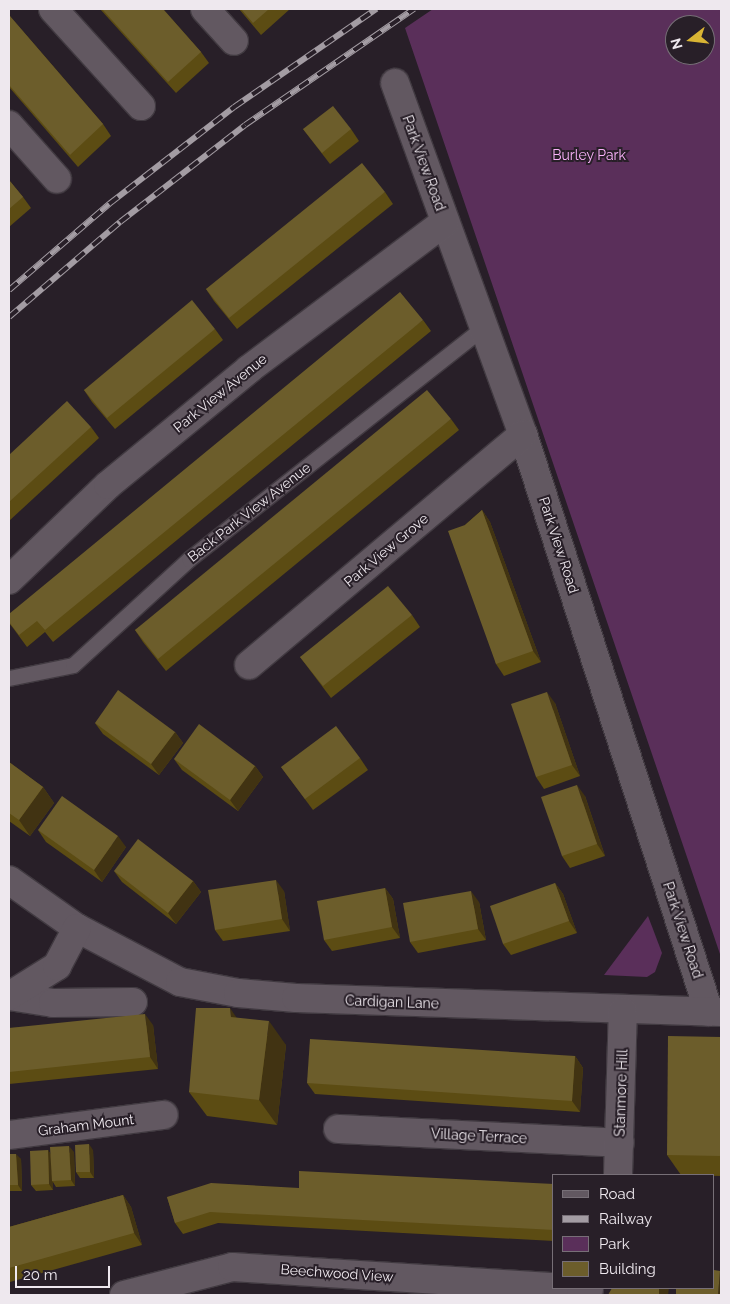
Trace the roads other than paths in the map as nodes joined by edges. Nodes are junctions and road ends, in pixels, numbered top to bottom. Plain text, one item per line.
1 (54, 9) edge
2 (205, 9) edge
3 (234, 41) dead end
4 (395, 83) dead end
5 (140, 106) dead end
6 (9, 125) edge
7 (57, 179) dead end
8 (445, 222) junction
9 (484, 327) junction
10 (523, 434) junction
11 (9, 580) edge
12 (249, 665) dead end
13 (9, 678) edge
14 (9, 880) edge
15 (77, 928) junction
16 (9, 996) edge
17 (133, 1002) dead end
18 (623, 1010) junction
19 (715, 1012) edge
20 (164, 1114) dead end
21 (338, 1129) dead end
22 (9, 1135) edge
23 (620, 1143) junction
24 (618, 1174) edge
25 (552, 1287) edge
26 (124, 1295) edge

1 - 5 street
2 - 3 street
4 - 8 street, Park View Road
6 - 7 street
8 - 9 street, Park View Road
8 - 11 street, Park View Avenue
9 - 10 street, Park View Road
9 - 13 lane, Back Park View Avenue
10 - 12 street, Park View Grove
10 - 19 street, Park View Road
14 - 15 street, Cardigan Lane
15 - 16 street
15 - 18 street, Cardigan Lane
16 - 17 street
18 - 19 street, Cardigan Lane
18 - 23 street, Stanmore Hill
20 - 22 street, Graham Mount
21 - 23 street, Village Terrace
23 - 24 street, Stanmore Hill
25 - 26 street, Beechwood View

